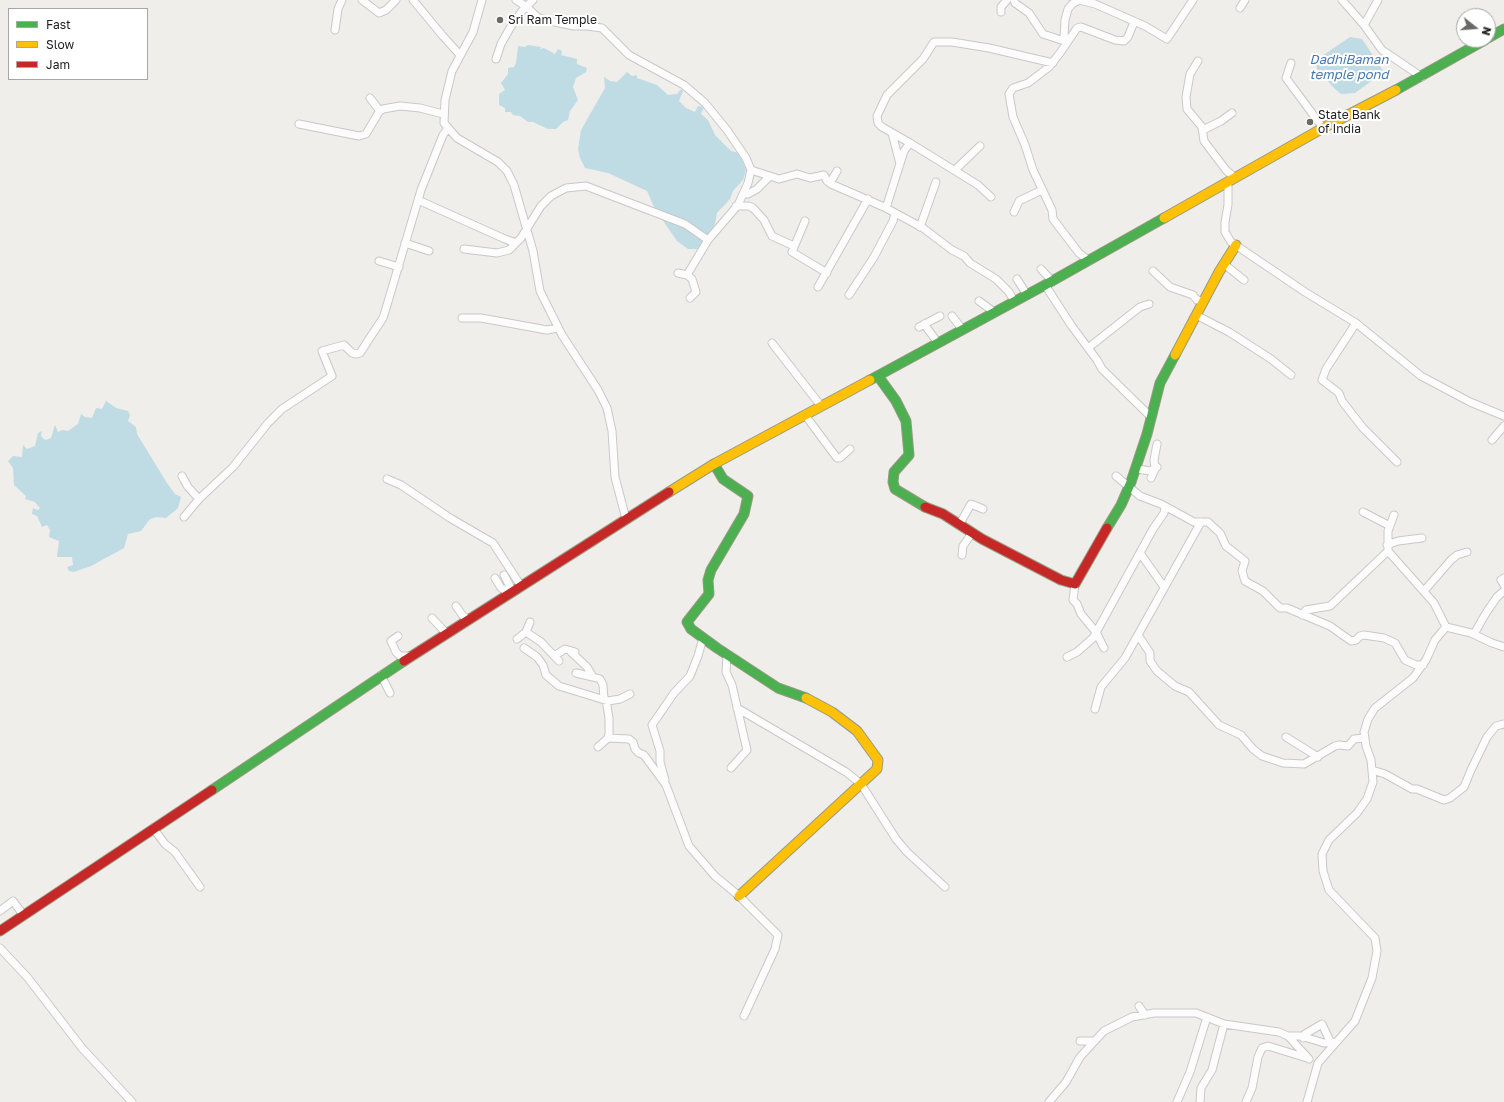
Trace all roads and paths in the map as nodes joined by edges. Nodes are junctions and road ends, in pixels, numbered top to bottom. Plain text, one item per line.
1 (342, 0) edge
2 (362, 0) edge
3 (396, 0) edge
4 (412, 0) edge
5 (482, 0) edge
6 (516, 0) edge
7 (534, 0) edge
8 (1007, 0) edge
9 (1014, 0) edge
10 (1194, 0) edge
11 (1245, 0) edge
12 (1342, 0) edge
13 (1378, 0) edge
14 (1073, 2) edge
15 (527, 7) junction
16 (1240, 8) dead end
17 (1001, 12) dead end
18 (1134, 22) junction
19 (1364, 24) junction
20 (335, 30) dead end
21 (1471, 48) edge
22 (460, 55) junction
23 (496, 59) dead end
24 (1198, 61) dead end
25 (1053, 62) junction
26 (1290, 63) dead end
27 (1422, 77) junction
28 (370, 98) dead end
29 (380, 111) junction
30 (1232, 112) dead end
31 (443, 114) junction
32 (299, 124) dead end
33 (448, 128) junction
34 (1323, 128) junction
35 (1203, 130) junction
36 (892, 133) junction
37 (910, 143) junction
38 (980, 146) dead end
39 (900, 165) junction
40 (751, 170) junction
41 (955, 170) junction
42 (837, 171) dead end
43 (770, 178) junction
44 (1231, 179) junction
45 (936, 182) dead end
46 (830, 183) junction
47 (1042, 190) junction
48 (744, 194) junction
49 (991, 197) dead end
50 (868, 199) junction
51 (418, 200) junction
52 (736, 206) junction
53 (886, 208) junction
54 (1014, 212) dead end
55 (895, 213) junction
56 (805, 221) dead end
57 (920, 226) junction
58 (527, 228) junction
59 (708, 240) junction
60 (516, 242) junction
61 (406, 244) junction
62 (1236, 245) junction
63 (794, 246) junction
64 (464, 249) dead end
65 (429, 251) dead end
66 (1089, 261) junction
67 (379, 262) dead end
68 (1224, 264) junction
69 (399, 267) junction
70 (1041, 269) dead end
71 (1153, 271) dead end
72 (678, 273) dead end
73 (827, 273) junction
74 (687, 276) junction
75 (1017, 279) dead end
76 (1244, 280) dead end
77 (1048, 283) junction
78 (818, 287) dead end
79 (849, 295) dead end
80 (1027, 295) junction
81 (690, 298) dead end
82 (1204, 300) junction
83 (979, 301) dead end
84 (1014, 301) junction
85 (1149, 304) dead end
86 (994, 312) junction
87 (1196, 315) junction
88 (940, 316) dead end
89 (952, 316) dead end
90 (462, 318) dead end
91 (1356, 323) junction
92 (558, 328) junction
93 (962, 329) junction
94 (772, 343) dead end
95 (938, 343) junction
96 (1088, 348) junction
97 (1292, 375) dead end
98 (878, 376) junction
99 (821, 406) junction
100 (805, 415) junction
101 (1504, 416) edge
102 (1151, 418) junction
103 (1504, 426) edge
104 (1492, 440) dead end
105 (1157, 444) dead end
106 (850, 449) dead end
107 (1397, 462) dead end
108 (714, 464) junction
109 (1157, 467) junction
110 (1136, 469) junction
111 (182, 476) dead end
112 (1116, 476) dead end
113 (1151, 478) dead end
114 (387, 479) dead end
115 (1129, 486) junction
116 (199, 499) junction
117 (1165, 507) junction
118 (983, 509) dead end
119 (1364, 512) dead end
120 (1394, 515) dead end
121 (184, 517) dead end
122 (626, 520) junction
123 (1201, 522) junction
124 (959, 525) junction
125 (1390, 526) junction
126 (972, 533) junction
127 (1422, 538) dead end
128 (1388, 548) junction
129 (1467, 552) dead end
130 (1140, 553) junction
131 (962, 555) dead end
132 (504, 575) dead end
133 (495, 578) dead end
134 (1504, 578) edge
135 (1075, 584) junction
136 (1504, 585) edge
137 (1164, 587) junction
138 (516, 589) junction
139 (1424, 591) junction
140 (1504, 591) edge
141 (456, 606) dead end
142 (1302, 615) junction
143 (432, 618) dead end
144 (468, 619) junction
145 (530, 622) dead end
146 (1446, 626) junction
147 (446, 632) junction
148 (526, 632) junction
149 (1096, 632) junction
150 (1474, 634) junction
151 (398, 636) dead end
152 (1138, 636) junction
153 (703, 638) junction
154 (517, 639) dead end
155 (1504, 647) edge
156 (524, 648) dead end
157 (1104, 648) dead end
158 (413, 655) junction
159 (727, 655) junction
160 (1067, 657) dead end
161 (1423, 665) junction
162 (576, 673) dead end
163 (381, 675) junction
164 (593, 677) junction
165 (390, 693) dead end
166 (630, 694) dead end
167 (605, 700) junction
168 (737, 708) junction
169 (1095, 709) dead end
170 (1504, 724) edge
171 (1286, 737) dead end
172 (608, 738) junction
173 (1365, 738) junction
174 (598, 747) dead end
175 (1318, 757) junction
176 (731, 768) dead end
177 (1372, 770) junction
178 (861, 784) junction
179 (666, 785) junction
180 (153, 828) junction
181 (200, 887) dead end
182 (945, 887) dead end
183 (739, 896) junction
184 (0, 911) edge
185 (24, 916) junction
186 (2, 927) edge
187 (0, 948) edge
188 (1139, 1006) dead end
189 (1145, 1015) junction
190 (744, 1016) dead end
191 (1207, 1017) junction
192 (1224, 1024) junction
193 (1288, 1036) junction
194 (1303, 1038) junction
195 (1080, 1041) dead end
196 (1093, 1041) junction
197 (1333, 1042) junction
198 (1309, 1058) junction
199 (1318, 1062) junction
200 (132, 1102) edge
201 (1049, 1102) edge
202 (1177, 1102) edge
203 (1200, 1102) edge
204 (1246, 1102) edge
205 (1307, 1102) edge

1 - 20 street
2 - 3 street
4 - 22 street
5 - 22 street
6 - 15 street
7 - 15 street
8 - 17 street
9 - 14 street
10 - 18 street
11 - 16 street
12 - 19 street
13 - 19 street
14 - 18 street
15 - 23 street
15 - 40 street
18 - 25 street
19 - 27 street
21 - 27 street
22 - 31 street
24 - 35 street
25 - 36 street
25 - 47 street
26 - 34 street
27 - 34 street
28 - 29 street
29 - 31 street
29 - 32 street
30 - 35 street
31 - 33 street
33 - 51 street
33 - 58 street
34 - 44 street
35 - 44 street
36 - 37 street
36 - 39 street
37 - 39 street
37 - 41 street
38 - 41 street
39 - 53 street
40 - 43 street
40 - 48 street
41 - 49 street
42 - 46 street
43 - 46 street
43 - 48 street
44 - 62 street
44 - 66 street
45 - 57 street
46 - 50 street
47 - 54 street
47 - 66 street
48 - 52 street
50 - 53 street
50 - 73 street
51 - 60 street
51 - 61 street
52 - 59 street
52 - 63 street
53 - 55 street
55 - 57 street
55 - 79 street
56 - 63 street
57 - 84 street
58 - 59 street
58 - 60 street
58 - 92 street
59 - 74 street
60 - 64 street
61 - 65 street
61 - 69 street
62 - 68 street
62 - 91 street
63 - 73 street
66 - 77 street
67 - 69 street
68 - 76 street
68 - 82 street
69 - 116 street
70 - 77 street
71 - 82 street
72 - 74 street
73 - 78 street
74 - 81 street
75 - 80 street
77 - 80 street
77 - 96 street
80 - 84 street
82 - 87 street
83 - 86 street
84 - 86 street
85 - 96 street
86 - 93 street
87 - 97 street
87 - 102 street
88 - 95 street
89 - 93 street
90 - 92 street
91 - 101 street
91 - 107 street
92 - 122 street
93 - 95 street
94 - 99 street
95 - 98 street
96 - 102 street
98 - 99 street
98 - 124 street
99 - 100 street
100 - 106 street
100 - 108 street
102 - 110 street
103 - 104 street
105 - 109 street
108 - 122 street
108 - 153 street
109 - 110 street
109 - 113 street
110 - 115 street
111 - 116 street
112 - 115 street
114 - 138 street
115 - 117 street
115 - 135 street
116 - 121 street
117 - 123 street
117 - 130 street
118 - 124 street
119 - 125 street
120 - 125 street
122 - 138 street
123 - 137 street
123 - 142 street
124 - 126 street
125 - 128 street
126 - 131 street
126 - 135 street
127 - 128 street
128 - 139 street
128 - 142 street
129 - 139 street
130 - 137 street
130 - 149 street
132 - 138 street
133 - 138 street
134 - 136 street
135 - 149 street
137 - 152 street
138 - 144 street
139 - 146 street
140 - 150 street
141 - 144 street
142 - 161 street
143 - 147 street
144 - 147 street
145 - 148 street
146 - 150 street
146 - 161 street
147 - 158 street
148 - 154 street
148 - 164 street
149 - 157 street
149 - 160 street
150 - 155 street
151 - 158 street
152 - 169 street
152 - 175 street
153 - 159 street
153 - 179 street
156 - 167 street
158 - 163 street
159 - 168 street
159 - 178 street
161 - 173 street
162 - 164 street
163 - 165 street
163 - 180 street
164 - 167 street
166 - 167 street
167 - 172 street
168 - 176 street
168 - 178 street
170 - 177 street
171 - 175 street
172 - 174 street
172 - 179 street
173 - 175 street
173 - 177 street
177 - 197 street
178 - 182 street
178 - 183 street
179 - 183 street
180 - 181 street
180 - 185 street
183 - 190 street
184 - 185 street
185 - 186 street
187 - 200 street
188 - 189 street
189 - 191 street
189 - 196 street
191 - 192 street
191 - 202 street
192 - 193 street
192 - 203 street
193 - 194 street
193 - 198 street
194 - 197 street
194 - 197 street
195 - 196 street
196 - 201 street
197 - 199 street
198 - 199 street
198 - 204 street
199 - 205 street

